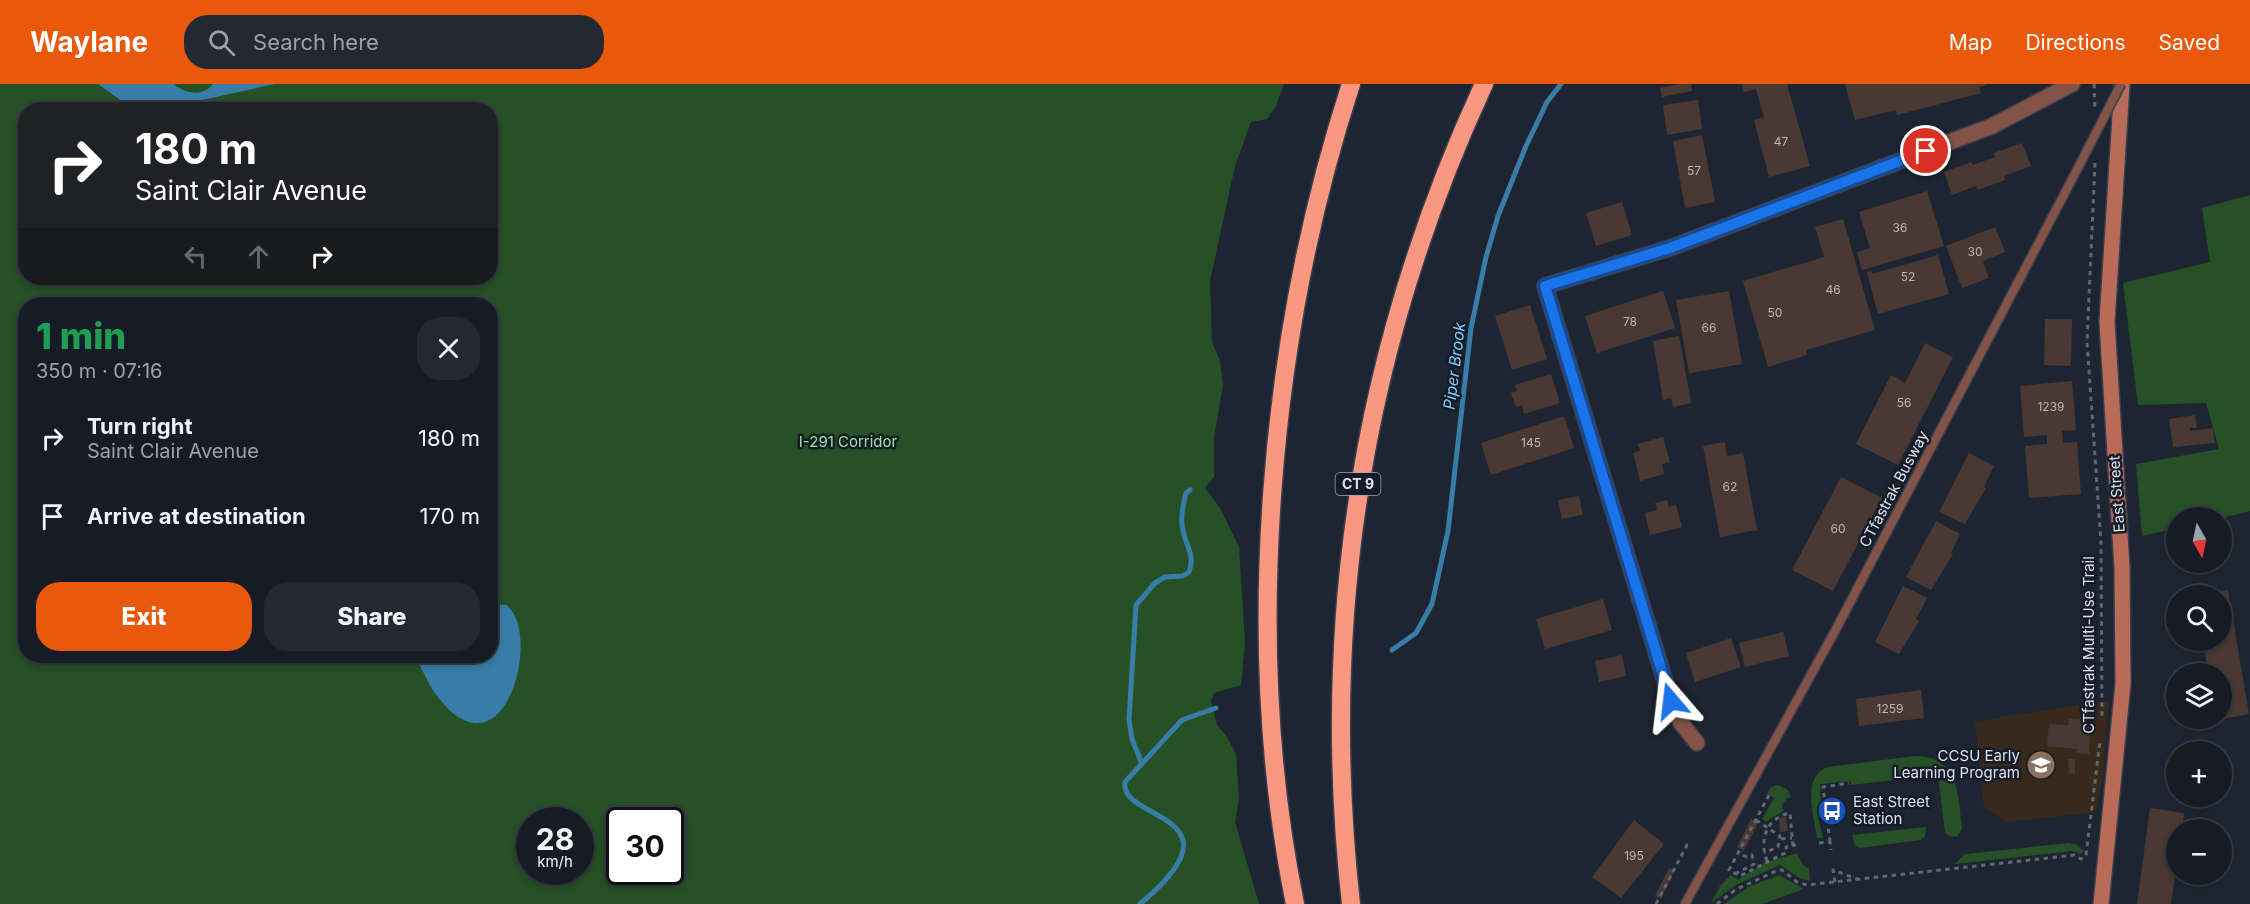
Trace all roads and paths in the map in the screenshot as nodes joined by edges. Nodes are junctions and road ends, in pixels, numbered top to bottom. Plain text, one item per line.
1 (1350, 84) edge
2 (1484, 84) edge
3 (2072, 84) edge
4 (2094, 84) edge
5 (2121, 84) edge
6 (2095, 112) dead end
7 (2095, 158) dead end
8 (2102, 721) dead end
9 (2101, 732) dead end
10 (1697, 742) dead end
11 (1849, 783) dead end
12 (1769, 795) dead end
13 (1756, 820) junction
14 (1768, 827) junction
15 (1792, 838) junction
16 (1781, 839) junction
17 (1830, 842) junction
18 (1819, 843) dead end
19 (1691, 847) dead end
20 (1831, 850) dead end
21 (1738, 853) junction
22 (1764, 853) junction
23 (1767, 861) junction
24 (1736, 873) junction
25 (1857, 879) junction
26 (1834, 882) junction
27 (1295, 904) edge
28 (1352, 904) edge
29 (1656, 904) edge
30 (1685, 904) edge
31 (1717, 904) edge
32 (2101, 904) edge

1 - 27 highway
2 - 28 highway, CT 9
3 - 10 street
4 - 6 path
5 - 30 lane, CTfastrak Busway, bridge
5 - 32 main road, East Street
7 - 8 path, CTfastrak Multi-Use Trail
9 - 25 path, CTfastrak Multi-Use Trail
11 - 17 path
12 - 13 path
13 - 14 path
13 - 21 path
14 - 15 path
14 - 16 path
14 - 22 path
15 - 16 path
15 - 23 path
16 - 22 path
17 - 18 path
17 - 20 path
19 - 29 path
21 - 24 path
21 - 24 path
22 - 23 path
23 - 24 path
25 - 26 path, CTfastrak Multi-Use Trail
25 - 26 path
26 - 31 path, CTfastrak Multi-Use Trail

